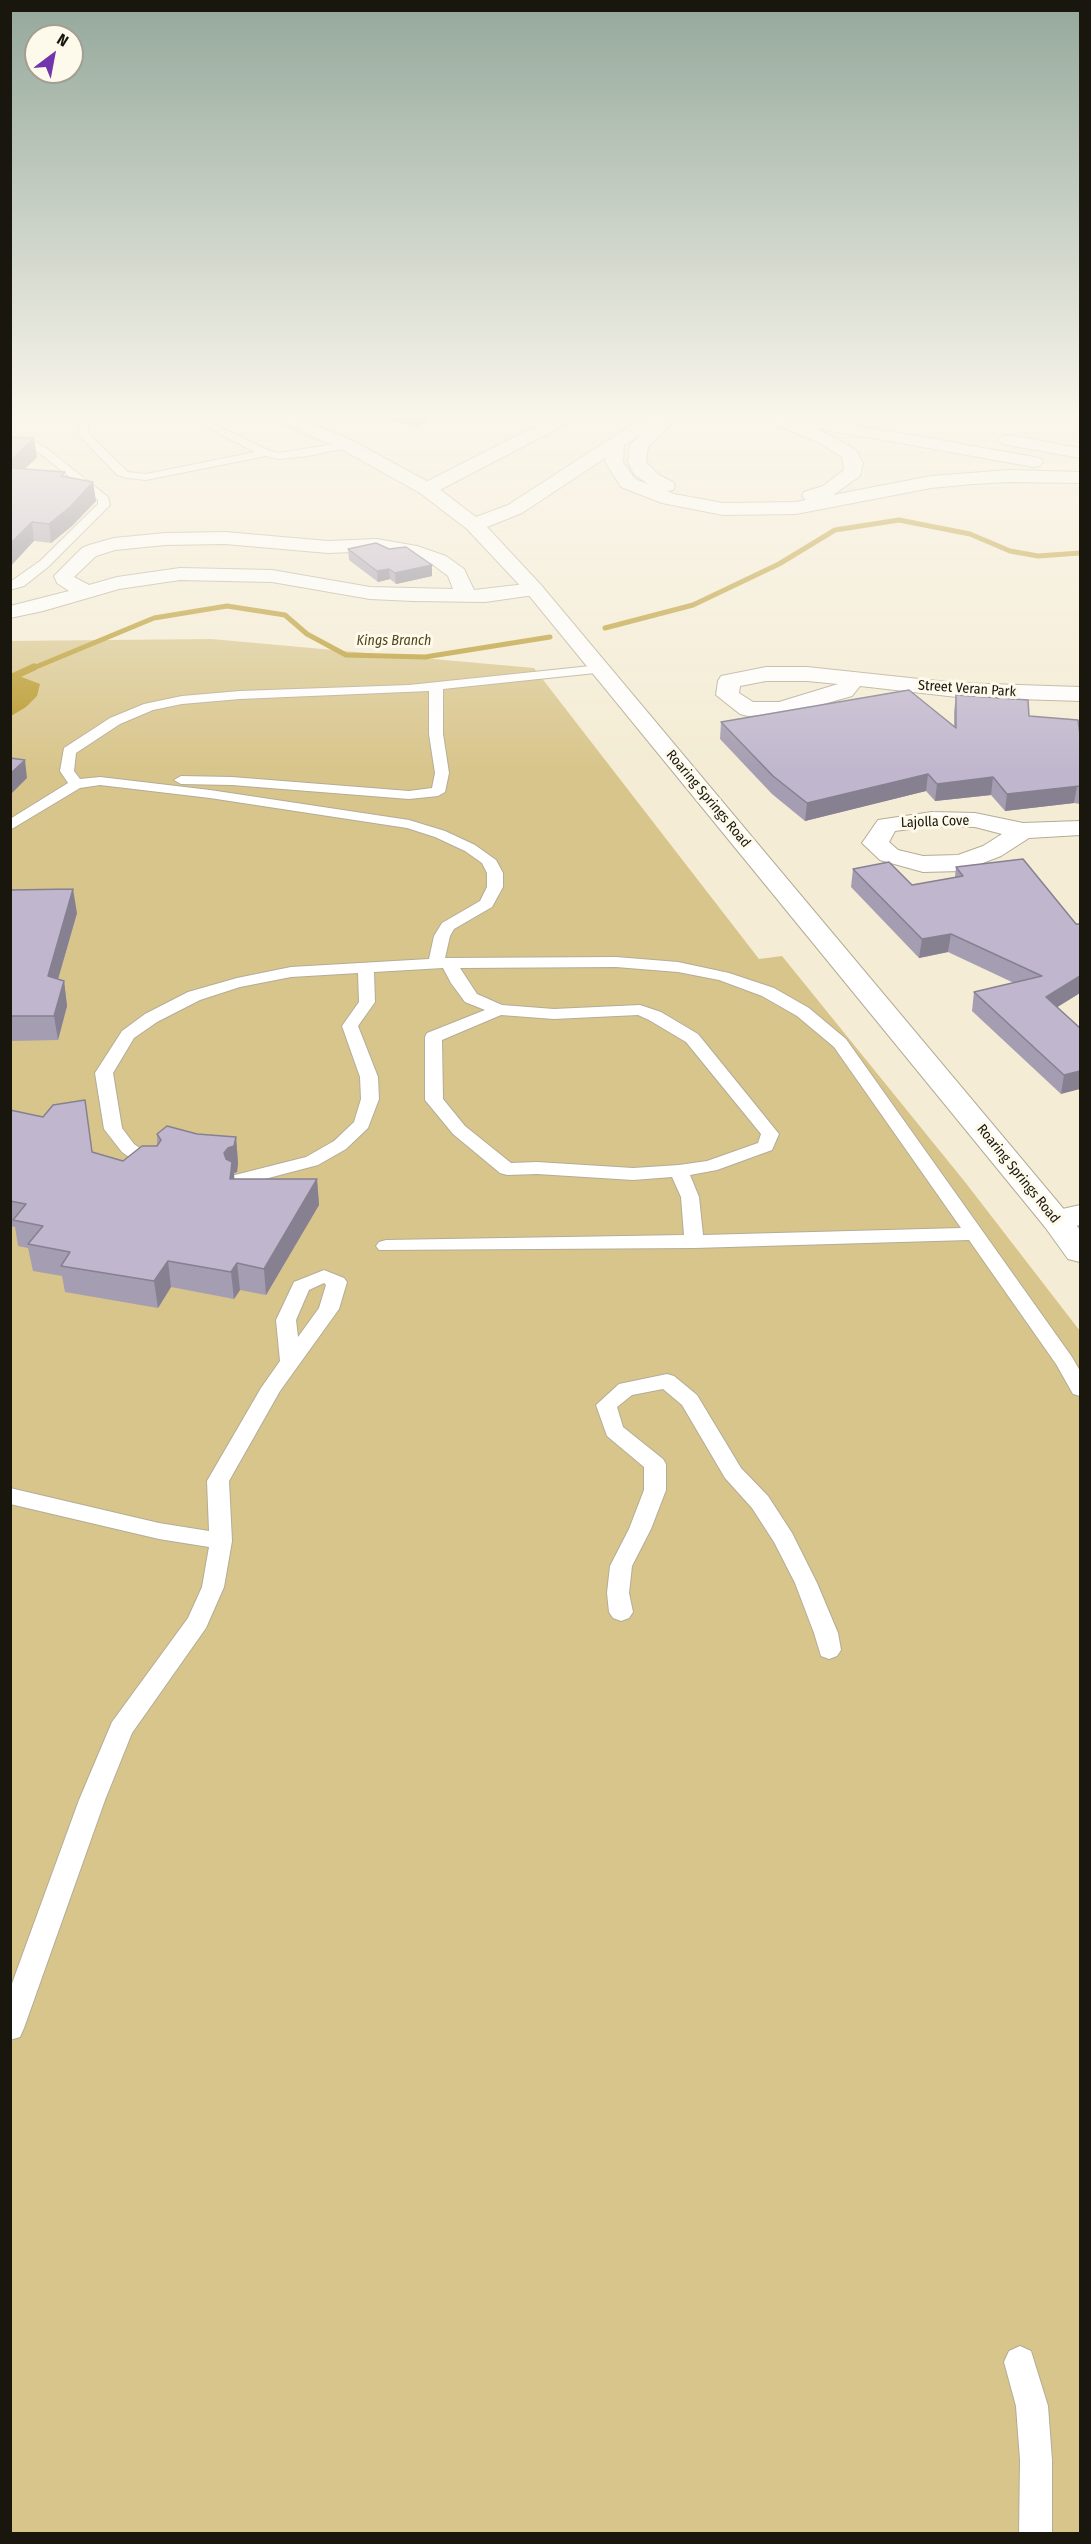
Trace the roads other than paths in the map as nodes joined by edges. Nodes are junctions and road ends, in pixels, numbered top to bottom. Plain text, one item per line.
1 (75, 534) edge
2 (482, 534) edge
3 (10, 586) edge
4 (534, 589) junction
5 (88, 591) junction
6 (466, 596) junction
7 (10, 612) edge
8 (600, 669) junction
9 (854, 680) dead end
10 (436, 686) junction
11 (1080, 694) edge
12 (76, 784) junction
13 (143, 786) junction
14 (10, 826) edge
15 (1080, 828) edge
16 (1023, 831) junction
17 (443, 963) junction
18 (366, 969) junction
19 (499, 1010) junction
20 (153, 1166) edge
21 (679, 1171) junction
22 (238, 1180) edge
23 (1068, 1217) edge
24 (974, 1234) junction
25 (694, 1242) junction
26 (386, 1246) dead end
27 (1080, 1252) edge
28 (290, 1361) dead end
29 (1080, 1389) edge
30 (10, 1496) edge
31 (221, 1541) junction
32 (621, 1612) dead end
33 (829, 1650) dead end
34 (10, 2028) edge
35 (1020, 2362) dead end
36 (1035, 2534) edge

1 - 3 lane
2 - 4 street, Roaring Springs Road
4 - 6 street
4 - 8 street, Roaring Springs Road
5 - 6 street
5 - 6 street
5 - 7 street
8 - 10 lane
8 - 23 street, Roaring Springs Road
9 - 11 street, Street Veran Park
10 - 12 lane
10 - 13 lane
12 - 13 lane
12 - 14 lane
13 - 17 lane
15 - 16 street, Lajolla Cove
16 - 16 street, Lajolla Cove
17 - 18 lane
17 - 19 lane
17 - 24 lane
18 - 20 lane
18 - 22 lane
19 - 21 lane
19 - 21 lane
21 - 25 lane
23 - 27 street, Roaring Springs Road
24 - 25 lane
24 - 29 lane
25 - 26 lane
28 - 31 lane
30 - 31 lane
31 - 34 lane
32 - 33 lane
35 - 36 lane

